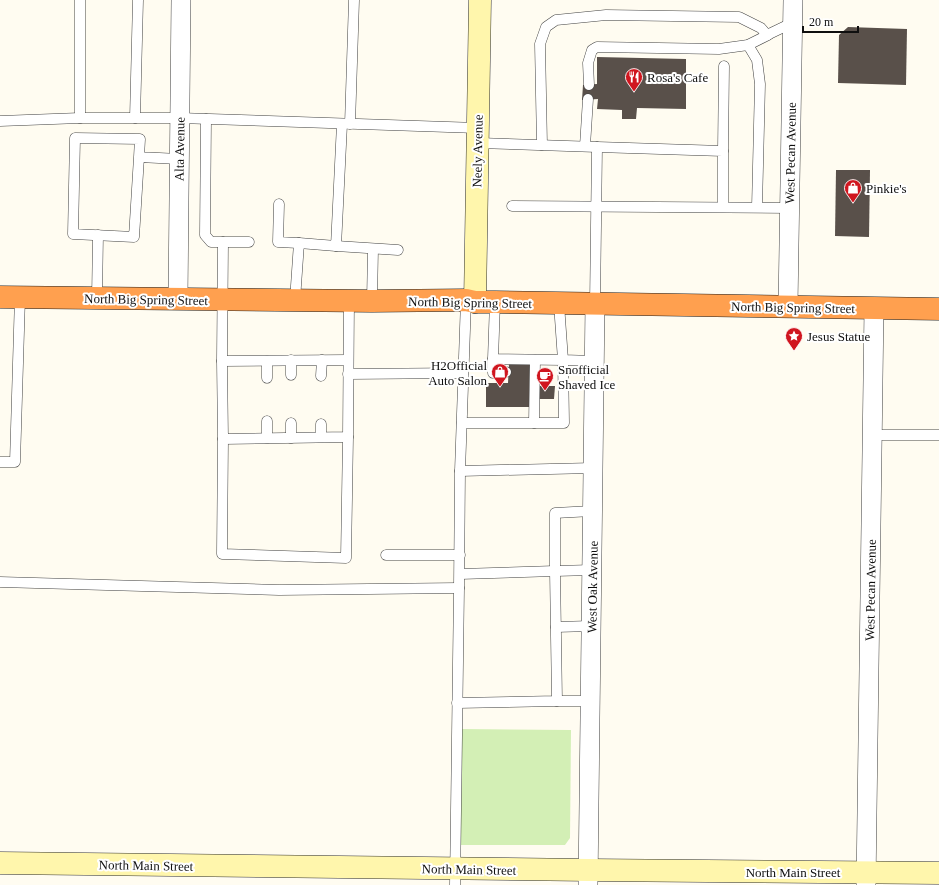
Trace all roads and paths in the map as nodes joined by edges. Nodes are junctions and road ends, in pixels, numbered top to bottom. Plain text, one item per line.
1 (80, 0) edge
2 (138, 0) edge
3 (181, 0) edge
4 (354, 0) edge
5 (480, 0) edge
6 (793, 0) edge
7 (792, 23) junction
8 (768, 34) junction
9 (748, 45) junction
10 (724, 66) dead end
11 (589, 85) dead end
12 (588, 99) dead end
13 (80, 118) junction
14 (135, 118) junction
15 (179, 118) junction
16 (206, 119) junction
17 (0, 121) edge
18 (346, 124) junction
19 (478, 136) junction
20 (542, 145) junction
21 (585, 146) junction
22 (597, 147) junction
23 (723, 151) junction
24 (140, 157) junction
25 (179, 159) junction
26 (279, 204) dead end
27 (512, 206) dead end
28 (597, 206) junction
29 (723, 207) junction
30 (757, 207) junction
31 (790, 208) junction
32 (98, 235) junction
33 (224, 242) junction
34 (249, 242) dead end
35 (298, 243) junction
36 (336, 246) junction
37 (373, 249) junction
38 (398, 250) dead end
39 (10, 297) edge
40 (97, 298) junction
41 (178, 299) junction
42 (222, 299) junction
43 (295, 300) junction
44 (349, 300) junction
45 (372, 301) junction
46 (479, 301) junction
47 (559, 304) junction
48 (595, 304) junction
49 (788, 306) junction
50 (874, 308) junction
51 (939, 309) edge
52 (493, 359) junction
53 (291, 360) junction
54 (322, 360) junction
55 (348, 360) junction
56 (535, 360) junction
57 (562, 360) junction
58 (222, 361) junction
59 (267, 361) junction
60 (594, 361) junction
61 (506, 372) dead end
62 (463, 373) junction
63 (348, 374) junction
64 (291, 375) dead end
65 (321, 376) dead end
66 (267, 378) dead end
67 (267, 420) dead end
68 (462, 423) junction
69 (534, 423) junction
70 (291, 424) dead end
71 (321, 424) dead end
72 (872, 435) junction
73 (939, 435) edge
74 (321, 437) junction
75 (348, 437) junction
76 (267, 438) junction
77 (291, 438) junction
78 (223, 439) junction
79 (0, 462) edge
80 (593, 468) junction
81 (460, 471) junction
82 (592, 512) junction
83 (386, 555) dead end
84 (460, 555) junction
85 (592, 570) junction
86 (555, 571) junction
87 (460, 574) junction
88 (0, 582) edge
89 (459, 588) junction
90 (591, 626) junction
91 (556, 627) junction
92 (557, 701) junction
93 (590, 701) junction
94 (457, 703) junction
95 (0, 863) edge
96 (939, 873) edge
97 (455, 877) edge
98 (588, 878) edge
99 (866, 879) edge

1 - 13 lane
2 - 14 lane
3 - 15 street, Alta Avenue
4 - 18 lane
5 - 19 street, Neely Avenue
6 - 7 street, West Pecan Avenue
7 - 8 lane
7 - 31 street, West Pecan Avenue
8 - 9 lane
8 - 20 lane
9 - 11 lane
9 - 30 lane
10 - 23 lane
12 - 21 lane
13 - 14 lane
13 - 17 lane
14 - 15 lane
15 - 16 lane
15 - 25 street, Alta Avenue
16 - 18 lane
16 - 33 lane
18 - 19 lane
18 - 36 lane
19 - 20 lane
19 - 46 street, Neely Avenue
20 - 21 lane
21 - 22 lane
22 - 23 lane
22 - 28 lane
23 - 29 lane
24 - 25 lane
24 - 32 lane
24 - 32 lane
25 - 41 street, Alta Avenue
26 - 35 lane
27 - 28 lane
28 - 29 lane
28 - 48 lane
29 - 30 lane
30 - 31 lane
31 - 49 street, West Pecan Avenue
32 - 40 lane
33 - 34 lane
33 - 42 lane
35 - 36 lane
35 - 43 lane
36 - 37 lane
37 - 38 lane
37 - 45 lane
39 - 40 highway, North Big Spring Street
39 - 79 lane
40 - 41 highway, North Big Spring Street
41 - 42 highway, North Big Spring Street
42 - 43 highway, North Big Spring Street
42 - 58 lane
43 - 44 highway, North Big Spring Street
44 - 45 highway, North Big Spring Street
44 - 55 lane
45 - 46 highway, North Big Spring Street
46 - 47 highway, North Big Spring Street
46 - 52 lane
46 - 62 lane
47 - 48 highway, North Big Spring Street
47 - 57 lane
48 - 49 highway, North Big Spring Street
48 - 60 street, West Oak Avenue
49 - 50 highway, North Big Spring Street
50 - 51 highway, North Big Spring Street
50 - 72 street, West Pecan Avenue
52 - 56 lane
52 - 61 lane
53 - 54 lane
53 - 59 lane
53 - 64 lane
54 - 55 lane
54 - 65 lane
55 - 63 lane
56 - 57 lane
56 - 69 lane
57 - 60 lane
57 - 69 lane
58 - 59 lane
58 - 78 lane
59 - 66 lane
60 - 80 street, West Oak Avenue
62 - 63 lane
62 - 68 lane
63 - 75 lane
67 - 76 lane
68 - 69 lane
68 - 81 lane
70 - 77 lane
71 - 74 lane
72 - 73 lane
72 - 99 street, West Pecan Avenue
74 - 75 lane
74 - 77 lane
75 - 78 lane
76 - 77 lane
76 - 78 lane
80 - 81 lane
80 - 82 street, West Oak Avenue
81 - 84 lane
82 - 85 street, West Oak Avenue
82 - 86 lane
83 - 84 lane
84 - 87 lane
85 - 86 lane
85 - 90 street, West Oak Avenue
86 - 87 lane
86 - 91 lane
87 - 89 lane
88 - 89 lane
89 - 94 lane
90 - 91 lane
90 - 93 street, West Oak Avenue
91 - 92 lane
92 - 93 lane
92 - 94 lane
93 - 98 street, West Oak Avenue
94 - 97 lane
95 - 97 street, North Main Street
96 - 99 street, North Main Street
97 - 98 street, North Main Street
98 - 99 street, North Main Street

